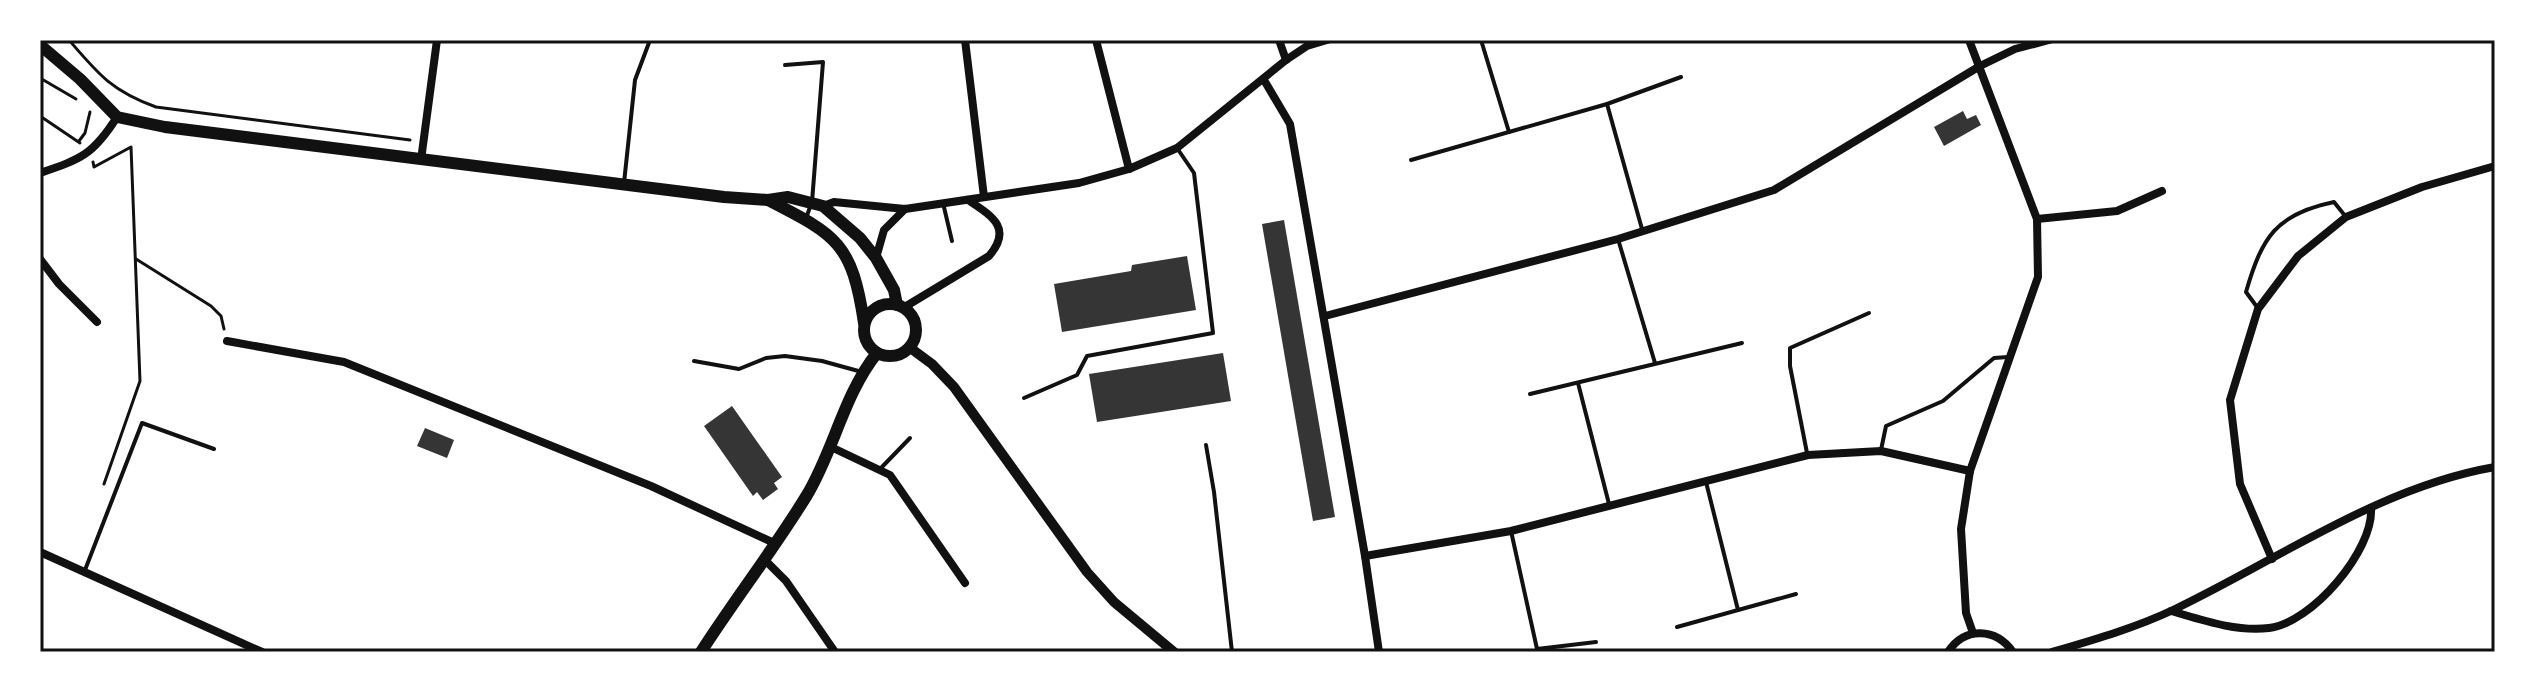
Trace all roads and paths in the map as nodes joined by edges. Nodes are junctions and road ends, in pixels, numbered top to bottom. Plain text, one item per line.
1 (69, 40) edge
2 (437, 40) edge
3 (650, 40) edge
4 (965, 40) edge
5 (1096, 40) edge
6 (1279, 40) edge
7 (1327, 40) edge
8 (1481, 40) edge
9 (1969, 40) edge
10 (2049, 40) edge
11 (40, 45) edge
12 (1286, 60) junction
13 (785, 65) dead end
14 (1980, 66) junction
15 (1681, 77) dead end
16 (40, 78) edge
17 (1264, 80) junction
18 (1607, 104) junction
19 (40, 116) edge
20 (117, 117) junction
21 (1509, 132) junction
22 (424, 142) junction
23 (1177, 148) junction
24 (89, 152) junction
25 (421, 160) junction
26 (1411, 160) dead end
27 (2495, 166) edge
28 (1129, 169) junction
29 (40, 173) edge
30 (624, 185) junction
31 (2162, 191) dead end
32 (984, 197) junction
33 (768, 200) junction
34 (968, 200) junction
35 (943, 203) junction
36 (817, 204) junction
37 (905, 209) junction
38 (2346, 217) junction
39 (806, 218) junction
40 (2037, 219) junction
41 (1642, 232) junction
42 (1618, 239) junction
43 (952, 241) dead end
44 (876, 258) junction
45 (40, 259) edge
46 (136, 259) junction
47 (900, 306) junction
48 (2258, 309) junction
49 (1869, 313) dead end
50 (1325, 316) junction
51 (97, 322) dead end
52 (864, 323) junction
53 (227, 341) joint
54 (1742, 343) dead end
55 (909, 347) junction
56 (877, 353) junction
57 (2010, 357) junction
58 (694, 361) dead end
59 (1655, 364) junction
60 (862, 372) junction
61 (1578, 383) junction
62 (1530, 394) dead end
63 (1024, 398) dead end
64 (910, 438) dead end
65 (1206, 445) dead end
66 (831, 447) junction
67 (214, 449) dead end
68 (1881, 451) junction
69 (1808, 455) junction
70 (2495, 467) edge
71 (879, 470) junction
72 (1970, 471) junction
73 (1706, 482) junction
74 (100, 496) dead end
75 (1610, 507) junction
76 (2371, 508) junction
77 (1511, 531) junction
78 (774, 543) junction
79 (40, 552) edge
80 (1365, 556) junction
81 (764, 559) junction
82 (2272, 559) junction
83 (84, 572) junction
84 (965, 583) dead end
85 (1796, 594) dead end
86 (1738, 610) junction
87 (2171, 611) junction
88 (1677, 627) dead end
89 (1973, 633) junction
90 (1596, 642) dead end
91 (262, 652) edge
92 (701, 652) edge
93 (835, 652) edge
94 (1174, 652) edge
95 (1232, 652) edge
96 (1379, 652) edge
97 (1948, 652) edge
98 (2013, 652) edge
99 (2052, 652) edge

1 - 22 path
2 - 22 street
3 - 30 lane
4 - 32 street
5 - 28 street
6 - 12 street
7 - 12 street
8 - 21 lane
9 - 14 street
10 - 14 street
11 - 20 main road
12 - 17 street
13 - 36 lane
14 - 40 street
14 - 41 street
15 - 18 lane
16 - 19 path
17 - 23 street
17 - 50 street
18 - 21 lane
18 - 41 lane
20 - 24 street
20 - 25 main road
21 - 26 lane
22 - 25 street
23 - 28 street
23 - 63 lane
24 - 29 street
24 - 46 path
25 - 30 main road
27 - 38 street
28 - 32 street
30 - 33 main road
31 - 40 street
32 - 34 street
33 - 36 main road
33 - 39 main road
34 - 35 street
34 - 47 street
35 - 37 street
35 - 43 lane
36 - 37 street
36 - 39 lane
36 - 44 main road
37 - 44 street
38 - 48 street
38 - 48 lane
39 - 52 main road
40 - 57 street
41 - 42 street
42 - 50 street
42 - 59 lane
44 - 47 main road
45 - 51 street
46 - 53 path
46 - 74 path
47 - 52 main road
47 - 55 main road
48 - 82 street
49 - 69 lane
50 - 80 street
52 - 56 main road
53 - 78 street
54 - 59 lane
55 - 56 main road
55 - 94 street
56 - 60 main road
57 - 68 lane
57 - 72 street
58 - 60 lane
59 - 61 lane
60 - 66 main road
61 - 62 lane
61 - 75 lane
64 - 71 lane
65 - 95 lane
66 - 71 street
66 - 78 main road
67 - 83 lane
68 - 69 street
68 - 72 street
69 - 73 street
70 - 76 street
71 - 84 street
72 - 89 street
73 - 75 street
73 - 86 lane
75 - 77 street
76 - 82 street
76 - 87 street
77 - 80 street
77 - 90 lane
78 - 81 main road
79 - 83 street
80 - 96 street
81 - 92 main road
81 - 93 street
82 - 87 street
83 - 91 street
85 - 86 lane
86 - 88 lane
87 - 99 street
89 - 97 street
89 - 98 street

